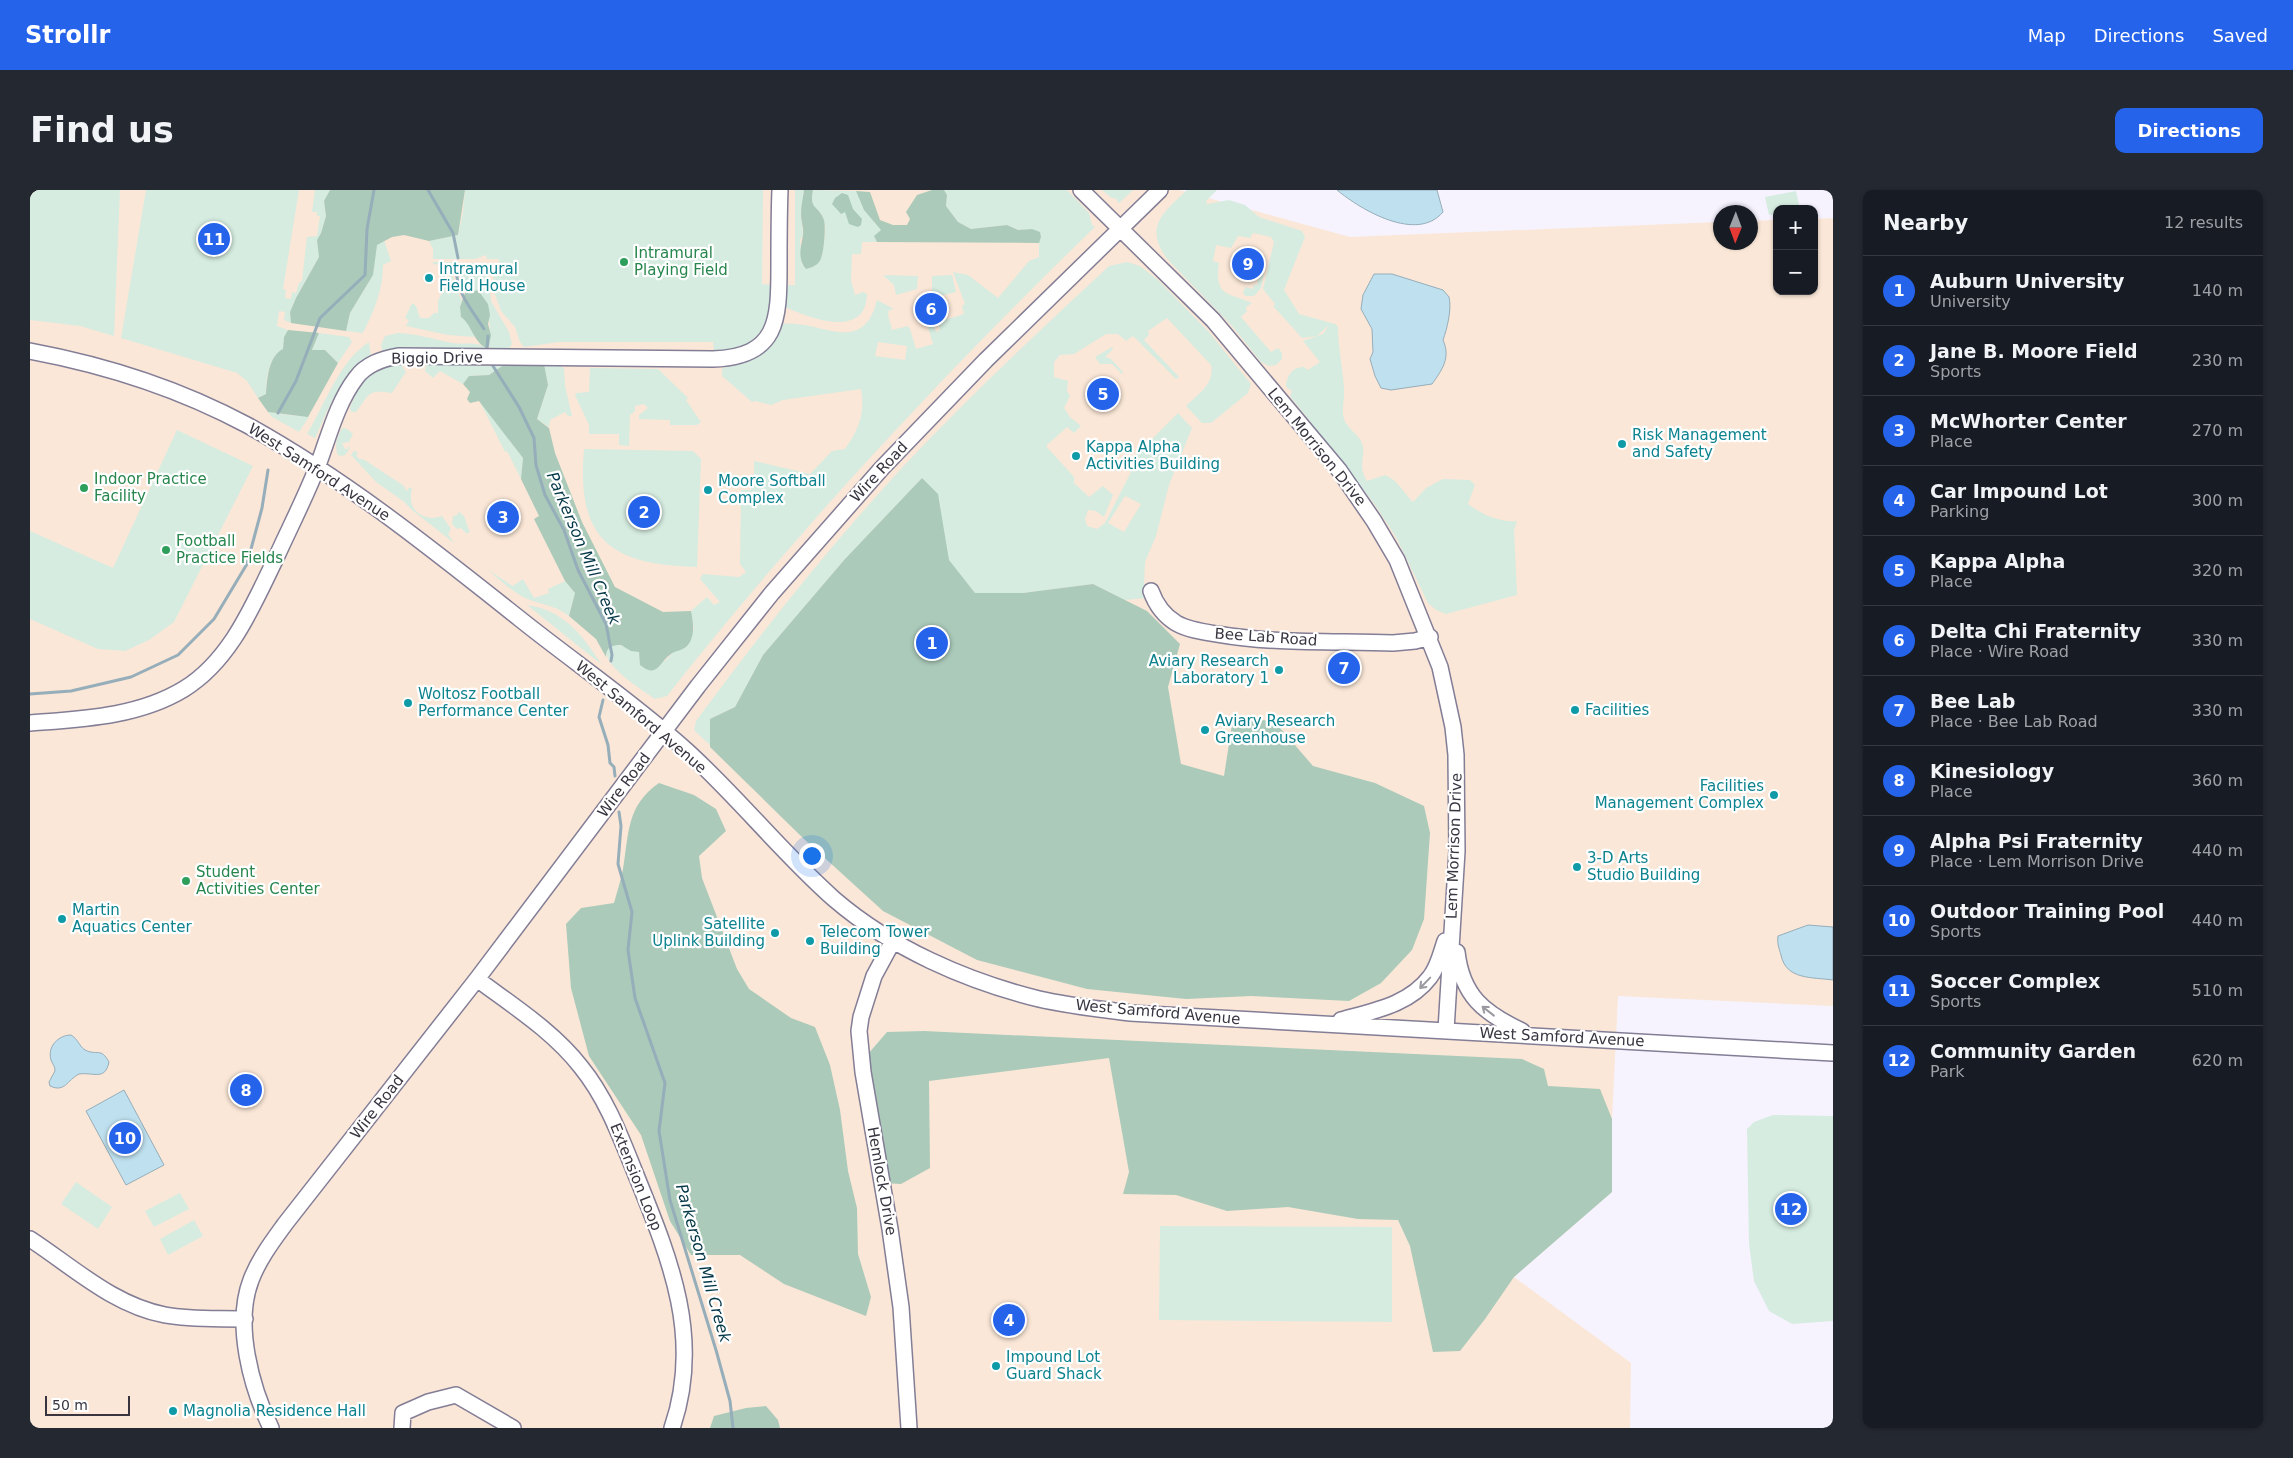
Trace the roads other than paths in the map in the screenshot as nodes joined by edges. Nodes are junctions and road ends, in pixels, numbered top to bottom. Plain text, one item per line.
1 (780, 190) edge
2 (1081, 190) edge
3 (1160, 190) edge
4 (1121, 229) junction
5 (30, 352) edge
6 (317, 467) junction
7 (1151, 591) dead end
8 (1430, 637) junction
9 (30, 723) edge
10 (664, 732) junction
11 (1452, 924) junction
12 (893, 941) junction
13 (477, 979) junction
14 (1329, 1023) junction
15 (1446, 1030) junction
16 (1530, 1035) junction
17 (1833, 1053) edge
18 (30, 1239) edge
19 (245, 1319) junction
20 (271, 1428) edge
21 (402, 1428) edge
22 (513, 1428) edge
23 (672, 1428) edge
24 (910, 1428) edge

1 - 6 street, Biggio Drive
2 - 4 street, Lem Morrison Drive
3 - 4 street, Wire Road
4 - 8 street, Lem Morrison Drive
4 - 10 street, Wire Road
5 - 6 street, West Samford Avenue
6 - 9 street, Biggio Drive
6 - 10 street, West Samford Avenue
7 - 8 street, Bee Lab Road
8 - 11 street, Lem Morrison Drive
10 - 12 street, West Samford Avenue
10 - 13 street, Wire Road
11 -> 14 street
11 - 15 street, Lem Morrison Drive
16 -> 11 street
12 - 14 street, West Samford Avenue
12 - 24 street, Hemlock Drive
13 - 19 street, Wire Road
13 - 23 street, Extension Loop
14 - 15 street, West Samford Avenue
15 - 16 street, West Samford Avenue
16 - 17 street, West Samford Avenue
18 - 19 street
19 - 20 street, Wire Road
21 - 22 street

